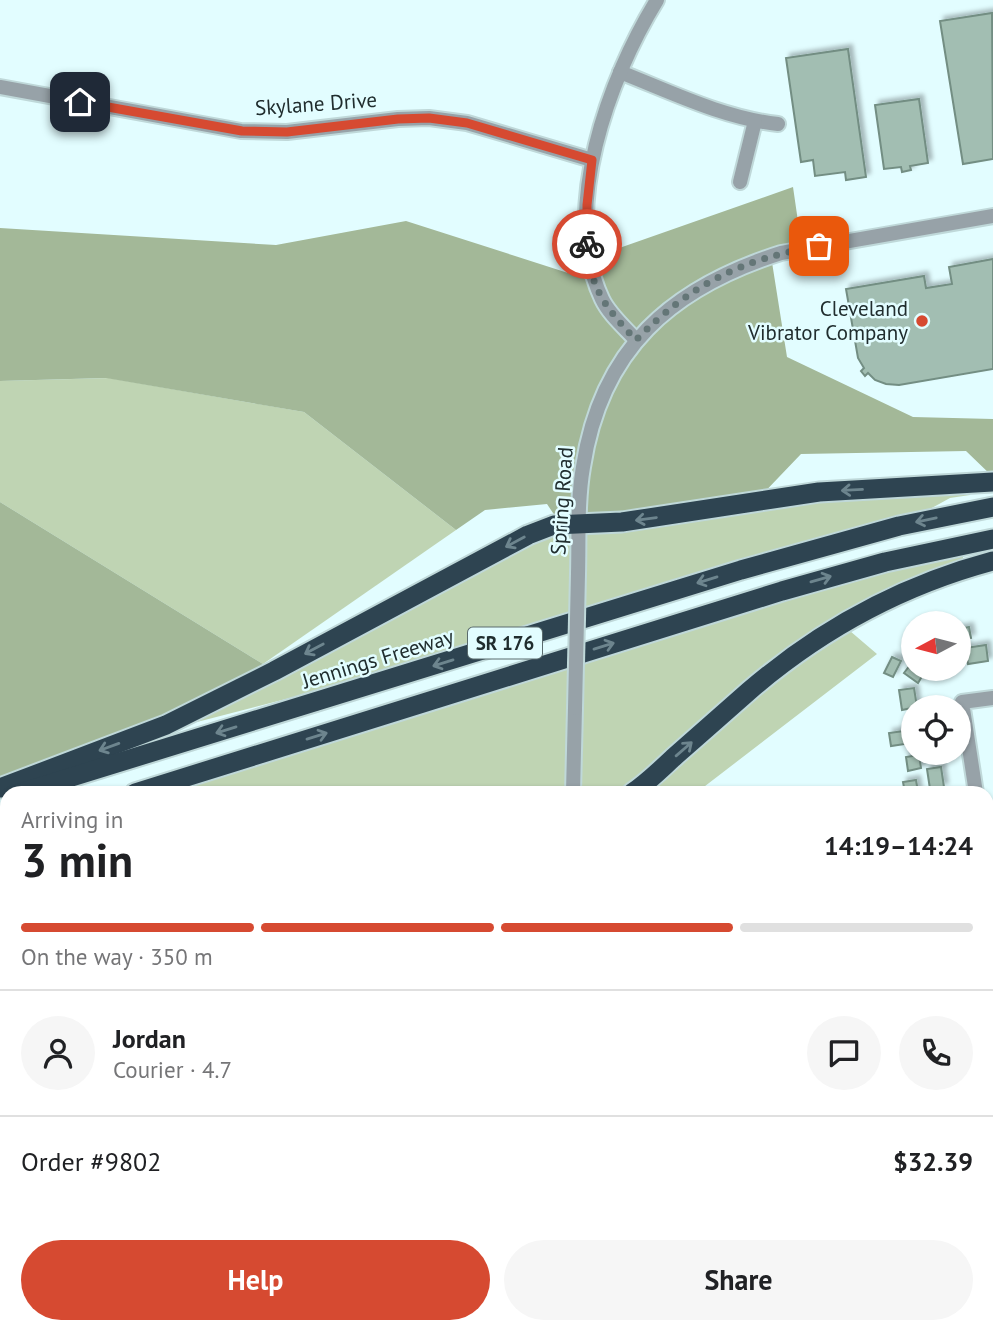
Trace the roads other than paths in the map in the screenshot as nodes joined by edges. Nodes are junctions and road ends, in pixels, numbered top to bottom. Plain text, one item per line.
1 (657, 0) edge
2 (620, 72) junction
3 (0, 87) edge
4 (755, 121) junction
5 (778, 124) dead end
6 (592, 160) junction
7 (740, 182) dead end
8 (993, 216) edge
9 (636, 340) junction
10 (993, 482) edge
11 (993, 507) edge
12 (579, 523) junction
13 (993, 539) edge
14 (993, 561) edge
15 (993, 698) edge
16 (5, 786) edge
17 (43, 786) edge
18 (157, 786) edge
19 (573, 786) edge
20 (640, 786) edge
21 (975, 786) edge

1 - 2 street
2 - 4 street
2 - 6 street
3 - 6 street, Skylane Drive
4 - 5 street
4 - 7 street
6 - 9 street
8 - 9 street, Spring Road
9 - 12 street, Spring Road
10 -> 12 highway
11 -> 17 highway, Jennings Freeway / SR 176
12 -> 16 highway
12 - 19 street, Spring Road, bridge
18 -> 13 highway, SR 176
20 -> 14 highway
15 - 21 street

